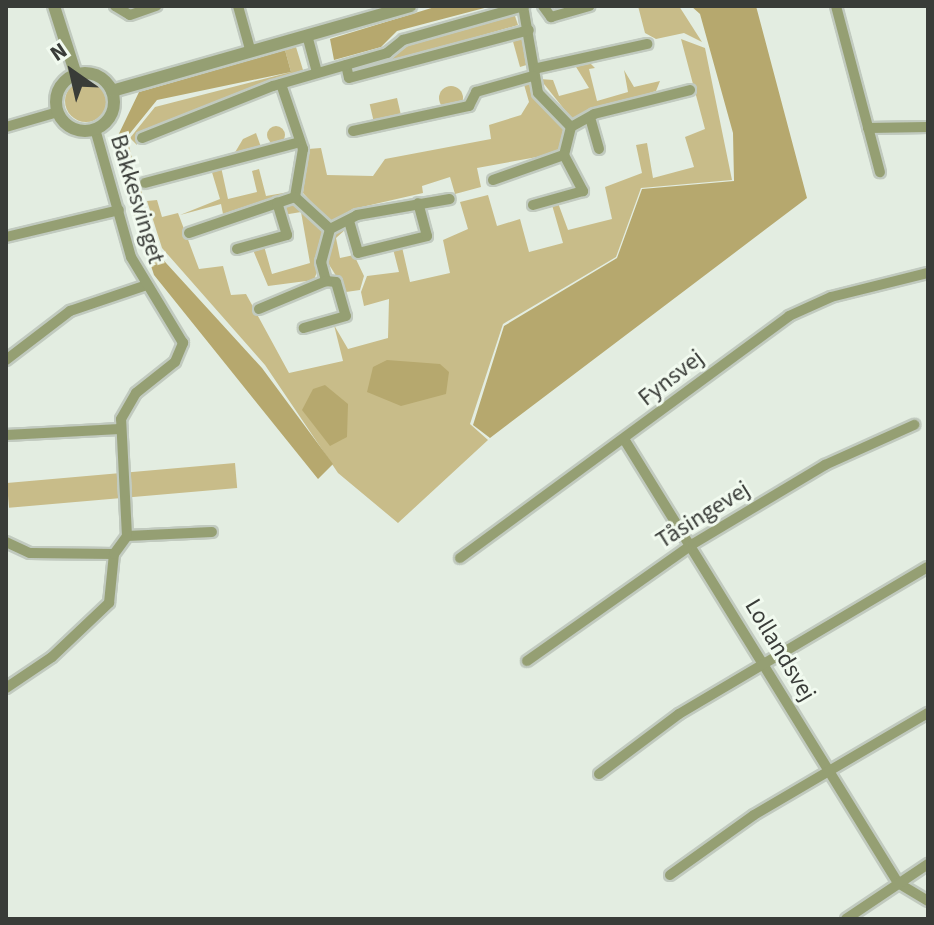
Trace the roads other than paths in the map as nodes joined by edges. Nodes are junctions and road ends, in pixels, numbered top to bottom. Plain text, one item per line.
1 (54, 6) edge
2 (115, 6) edge
3 (156, 6) edge
4 (238, 6) edge
5 (410, 6) edge
6 (524, 6) edge
7 (543, 6) edge
8 (589, 6) edge
9 (836, 6) edge
10 (529, 30) junction
11 (307, 35) junction
12 (647, 44) dead end
13 (250, 49) junction
14 (346, 65) junction
15 (536, 72) junction
16 (317, 73) junction
17 (76, 75) junction
18 (281, 84) junction
19 (690, 90) dead end
20 (112, 91) junction
21 (58, 112) junction
22 (591, 121) junction
23 (6, 127) edge
24 (571, 127) junction
25 (928, 127) edge
26 (868, 128) junction
27 (95, 129) junction
28 (353, 131) dead end
29 (142, 138) dead end
30 (296, 143) junction
31 (599, 149) dead end
32 (564, 155) junction
33 (880, 172) dead end
34 (493, 180) dead end
35 (145, 183) dead end
36 (295, 197) junction
37 (450, 199) dead end
38 (277, 202) junction
39 (418, 203) junction
40 (533, 205) dead end
41 (119, 210) junction
42 (349, 221) junction
43 (330, 229) junction
44 (189, 233) dead end
45 (6, 237) edge
46 (237, 249) dead end
47 (928, 273) edge
48 (326, 281) junction
49 (144, 286) junction
50 (259, 309) dead end
51 (304, 328) dead end
52 (6, 360) edge
53 (914, 425) dead end
54 (120, 429) junction
55 (6, 435) edge
56 (624, 439) junction
57 (212, 532) dead end
58 (127, 536) junction
59 (6, 542) edge
60 (693, 544) junction
61 (114, 554) junction
62 (460, 558) dead end
63 (928, 567) edge
64 (527, 661) dead end
65 (765, 661) junction
66 (6, 688) edge
67 (928, 713) edge
68 (828, 771) junction
69 (599, 774) dead end
70 (928, 864) edge
71 (670, 875) dead end
72 (898, 883) junction
73 (928, 901) edge
74 (846, 919) edge

1 - 17 street
2 - 3 street
4 - 13 street
5 - 11 street
6 - 10 street
6 - 14 street
7 - 8 street
9 - 26 street
10 - 14 street
10 - 15 street
11 - 13 street
11 - 16 street
12 - 15 street
13 - 20 street
14 - 16 street
15 - 24 street
15 - 28 street
16 - 18 street
17 - 20 street
17 - 21 street
18 - 29 street
18 - 30 street
19 - 22 street
20 - 27 street
21 - 23 street
21 - 27 street
22 - 24 street
22 - 31 street
24 - 32 street
25 - 26 street
26 - 33 street
27 - 41 street, Bakkesvinget
30 - 35 street
30 - 36 street
32 - 34 street
32 - 40 street
36 - 38 street
36 - 43 street
37 - 39 street
38 - 44 street
38 - 46 street
39 - 42 street
39 - 42 street
41 - 45 street
41 - 49 street, Bakkesvinget
42 - 43 street
43 - 48 street
47 - 56 street, Fynsvej
48 - 50 street
48 - 51 street
49 - 52 street
49 - 54 street, Bakkesvinget
53 - 60 street, Tåsingevej
54 - 55 street
54 - 58 street, Bakkesvinget
56 - 60 street, Lollandsvej
56 - 62 street, Fynsvej
57 - 58 street
58 - 61 street
59 - 61 street
60 - 64 street, Tåsingevej
60 - 65 street, Lollandsvej
61 - 66 street
63 - 65 street
65 - 68 street, Lollandsvej
65 - 69 street
67 - 68 street
68 - 71 street
68 - 72 street, Lollandsvej
70 - 72 street
72 - 73 street
72 - 74 street

